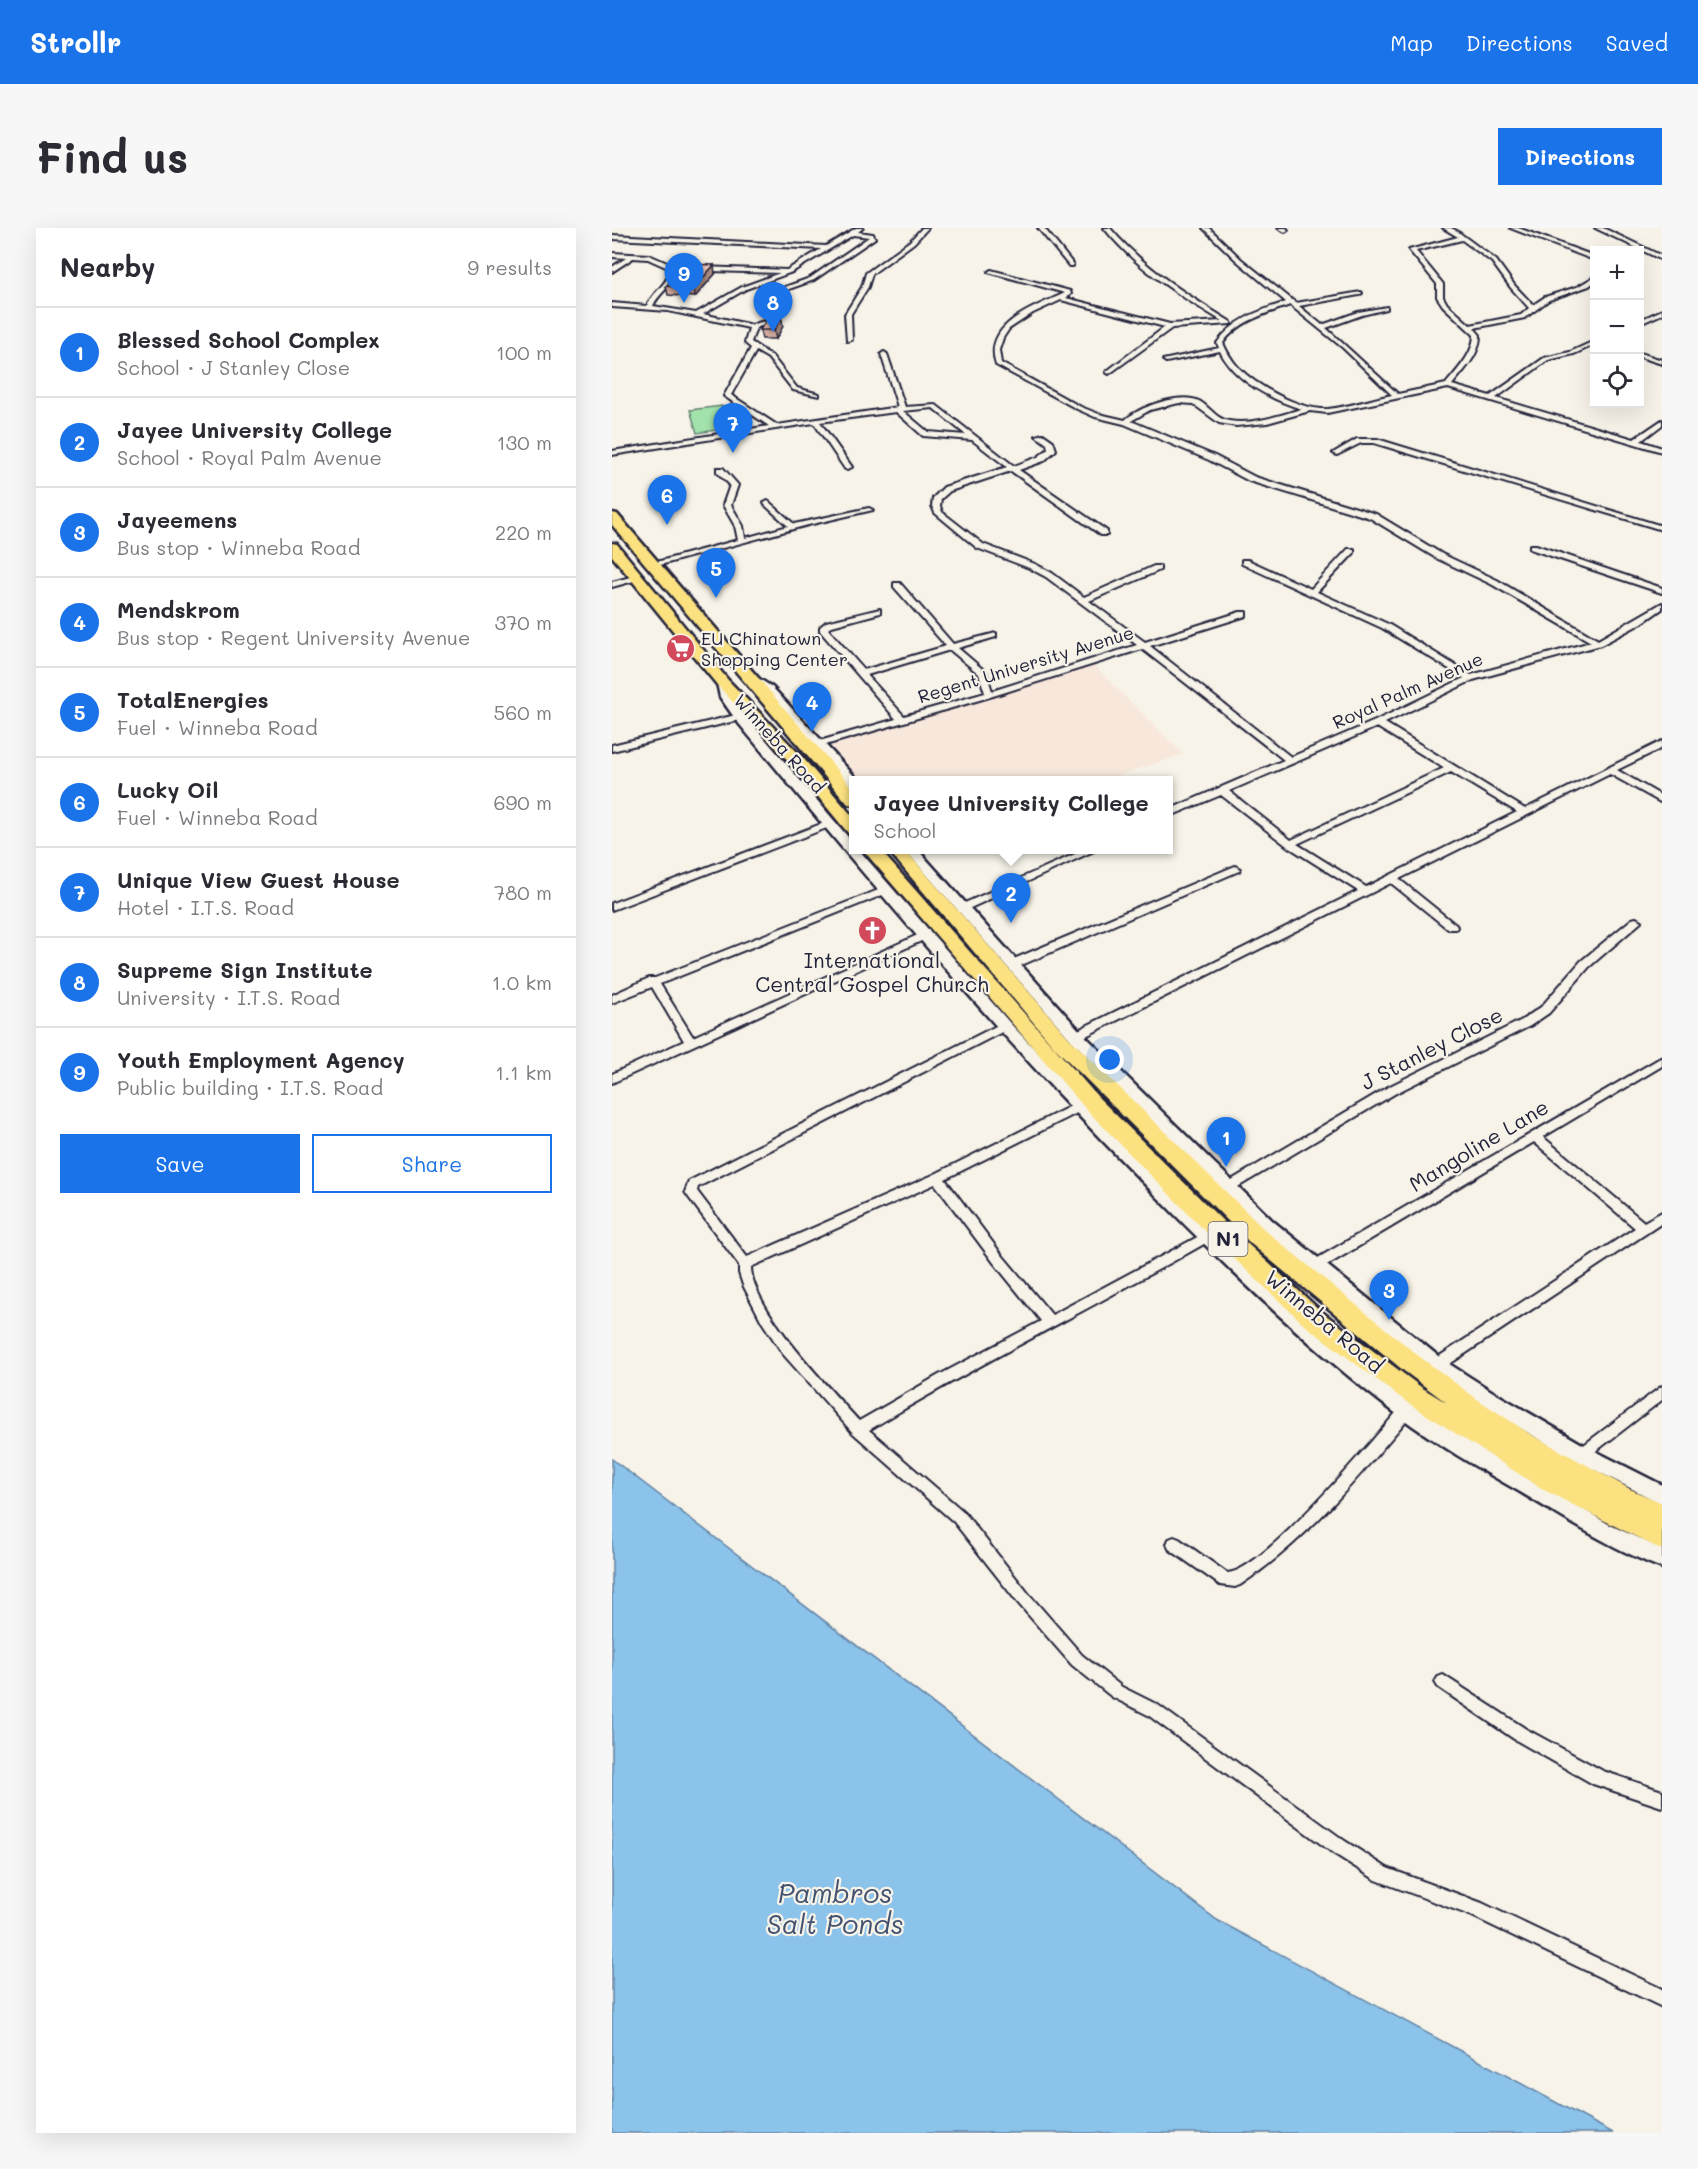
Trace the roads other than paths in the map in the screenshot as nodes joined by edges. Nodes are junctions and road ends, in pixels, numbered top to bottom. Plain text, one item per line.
1 (860, 228) edge
2 (925, 228) edge
3 (1041, 228) edge
4 (1107, 228) edge
5 (1206, 228) edge
6 (1446, 228) edge
7 (1464, 228) edge
8 (1513, 228) edge
9 (1598, 228) edge
10 (1455, 232) junction
11 (854, 233) junction
12 (612, 237) edge
13 (1462, 238) junction
14 (1630, 246) edge
15 (829, 248) junction
16 (1644, 254) edge
17 (612, 255) edge
18 (631, 257) junction
19 (1590, 257) edge
20 (1662, 258) edge
21 (1071, 265) dead end
22 (673, 268) junction
23 (612, 270) edge
24 (790, 271) junction
25 (991, 272) dead end
26 (1590, 282) edge
27 (1359, 293) dead end
28 (1060, 298) junction
29 (612, 304) edge
30 (1294, 304) junction
31 (650, 306) junction
32 (1385, 308) dead end
33 (1533, 309) junction
34 (1662, 312) edge
35 (699, 314) junction
36 (1644, 320) edge
37 (1232, 324) junction
38 (1170, 326) junction
39 (1186, 326) junction
40 (753, 327) junction
41 (1322, 327) junction
42 (1471, 327) junction
43 (1219, 334) junction
44 (849, 340) dead end
45 (1590, 345) edge
46 (754, 349) junction
47 (1222, 349) junction
48 (884, 354) dead end
49 (1644, 356) edge
50 (1166, 360) dead end
51 (1662, 362) edge
52 (1109, 372) dead end
53 (1448, 386) junction
54 (817, 395) dead end
55 (1397, 396) junction
56 (1491, 399) junction
57 (899, 409) junction
58 (1309, 409) junction
59 (816, 421) junction
60 (1126, 422) junction
61 (1662, 422) edge
62 (775, 427) junction
63 (1040, 436) dead end
64 (974, 438) junction
65 (1635, 442) junction
66 (1662, 450) edge
67 (612, 453) edge
68 (1337, 453) dead end
69 (848, 467) dead end
70 (1013, 469) junction
71 (720, 470) dead end
72 (768, 502) dead end
73 (869, 510) dead end
74 (613, 519) edge
75 (793, 527) junction
76 (1662, 528) edge
77 (1104, 533) dead end
78 (742, 540) junction
79 (612, 547) edge
80 (1533, 547) dead end
81 (1351, 551) dead end
82 (1245, 562) dead end
83 (652, 566) junction
84 (1157, 568) dead end
85 (638, 578) junction
86 (612, 585) edge
87 (897, 585) dead end
88 (1662, 591) edge
89 (1312, 593) junction
90 (1083, 601) junction
91 (1662, 605) edge
92 (877, 611) dead end
93 (1243, 614) dead end
94 (993, 635) dead end
95 (1598, 643) junction
96 (1144, 646) junction
97 (952, 648) junction
98 (743, 673) junction
99 (864, 674) junction
100 (1470, 678) junction
101 (723, 683) junction
102 (990, 694) junction
103 (740, 717) junction
104 (902, 720) junction
105 (1378, 723) junction
106 (819, 744) junction
107 (1662, 744) edge
108 (612, 748) edge
109 (1290, 761) junction
110 (1451, 768) junction
111 (1610, 770) junction
112 (849, 778) edge
113 (1221, 790) junction
114 (849, 794) edge
115 (1662, 800) edge
116 (1173, 812) edge
117 (1525, 813) junction
118 (829, 824) junction
119 (849, 824) edge
120 (1290, 843) junction
121 (849, 847) edge
122 (855, 854) edge
123 (875, 854) edge
124 (900, 854) edge
125 (914, 854) edge
126 (1080, 854) edge
127 (1235, 870) dead end
128 (1393, 879) junction
129 (886, 890) junction
130 (1366, 892) junction
131 (612, 907) edge
132 (962, 908) junction
133 (1636, 921) dead end
134 (1452, 927) dead end
135 (926, 935) junction
136 (1013, 964) junction
137 (653, 981) junction
138 (612, 999) edge
139 (1004, 1026) junction
140 (1076, 1036) junction
141 (690, 1042) junction
142 (1662, 1061) edge
143 (612, 1079) edge
144 (1079, 1107) junction
145 (1534, 1136) junction
146 (1169, 1140) junction
147 (1138, 1158) junction
148 (937, 1178) junction
149 (1227, 1188) junction
150 (1662, 1218) edge
151 (1644, 1230) junction
152 (1207, 1237) junction
153 (746, 1264) junction
154 (1315, 1266) junction
155 (1051, 1323) junction
156 (1437, 1365) junction
157 (1662, 1392) edge
158 (1406, 1411) junction
159 (858, 1429) junction
160 (1582, 1454) junction
161 (1662, 1495) edge
162 (1662, 1515) edge
163 (1662, 1539) edge
164 (1174, 1544) dead end
165 (1662, 1559) edge
166 (1443, 1682) dead end
167 (1662, 1799) edge
168 (1662, 1998) edge

1 - 11 street
2 - 44 street
3 - 21 street
4 - 37 street
5 - 30 street
6 - 10 street
7 - 10 street
8 - 19 street
9 - 14 street
10 - 13 street
11 - 15 street
11 - 40 street
12 - 15 street
13 - 33 street
13 - 42 street
15 - 24 street
16 - 20 street
17 - 18 street
18 - 22 street
18 - 23 street
22 - 24 street
22 - 31 street
24 - 35 street
25 - 28 street
26 - 33 street
27 - 30 street
28 - 38 street
28 - 60 street
29 - 31 street
30 - 37 street
30 - 41 street
31 - 35 street
32 - 41 street
33 - 42 street
34 - 36 street
35 - 40 street
37 - 39 street
37 - 43 street
38 - 39 street
38 - 52 street
39 - 43 street
40 - 46 street
41 - 55 street
42 - 53 street
43 - 47 street
45 - 56 street
46 - 54 street
46 - 62 street
47 - 50 street
47 - 58 street
48 - 57 street
49 - 51 street
53 - 55 street
53 - 56 street
55 - 58 street
56 - 65 street
57 - 59 street
57 - 64 street
57 - 64 street
58 - 60 street
59 - 62 street
59 - 69 street
60 - 95 street
61 - 65 street
62 - 67 street
63 - 70 street
64 - 70 street
65 - 66 street
68 - 76 street
70 - 77 street
70 - 90 street
71 - 78 street
72 - 75 street
73 - 75 street
74 - 83 highway, Winneba Road
75 - 78 street
78 - 83 street
79 - 85 highway, Winneba Road
80 - 88 street
81 - 89 street
82 - 89 street
83 - 98 highway, Winneba Road
84 - 90 street
85 - 86 street
85 - 101 highway, Winneba Road
87 - 97 street
89 - 100 street
90 - 96 street
91 - 95 street, Royal Palm Avenue
92 - 99 street
93 - 96 street, Regent University Avenue
94 - 97 street
95 - 100 street, Royal Palm Avenue
96 - 102 street, Regent University Avenue
96 - 109 street
97 - 99 street
97 - 102 street
98 - 106 street
98 - 114 highway, Winneba Road
99 - 104 street
100 - 105 street, Royal Palm Avenue
101 - 103 street
101 - 119 highway, Winneba Road
102 - 104 street, Regent University Avenue
103 - 108 street
103 - 118 street
104 - 106 street, Regent University Avenue
105 - 109 street, Royal Palm Avenue
105 - 110 street
106 - 112 street
107 - 111 street
109 - 113 street, Royal Palm Avenue
110 - 117 street
110 - 120 street
111 - 115 street
111 - 117 street
113 - 116 street, Royal Palm Avenue
113 - 120 street
117 - 128 street
118 - 121 street
118 - 131 street
120 - 130 street
122 - 129 street
123 - 147 highway, Winneba Road / N1
124 - 146 highway, Winneba Road / N1
125 - 132 street
126 - 132 street
127 - 136 street
128 - 130 street
128 - 134 street
129 - 135 street
129 - 137 street
130 - 140 street
132 - 136 street
133 - 149 street, J Stanley Close
135 - 139 street
135 - 141 street
136 - 140 street
137 - 138 street
137 - 141 street
139 - 144 street
139 - 153 street
140 - 146 street
141 - 143 street
142 - 145 street, Mangoline Lane
144 - 147 street
144 - 148 street
145 - 151 street
145 - 154 street, Mangoline Lane
146 - 149 street
146 - 162 highway, Winneba Road / N1
147 - 152 street
147 - 163 highway, Winneba Road / N1
148 - 153 street
148 - 155 street
149 - 154 street
150 - 151 street
151 - 156 street
152 - 155 street
152 - 158 street
153 - 159 street
154 - 156 street
155 - 159 street
156 - 160 street
157 - 160 street
158 - 164 street
158 - 165 street
159 - 168 street
160 - 161 street
166 - 167 street

